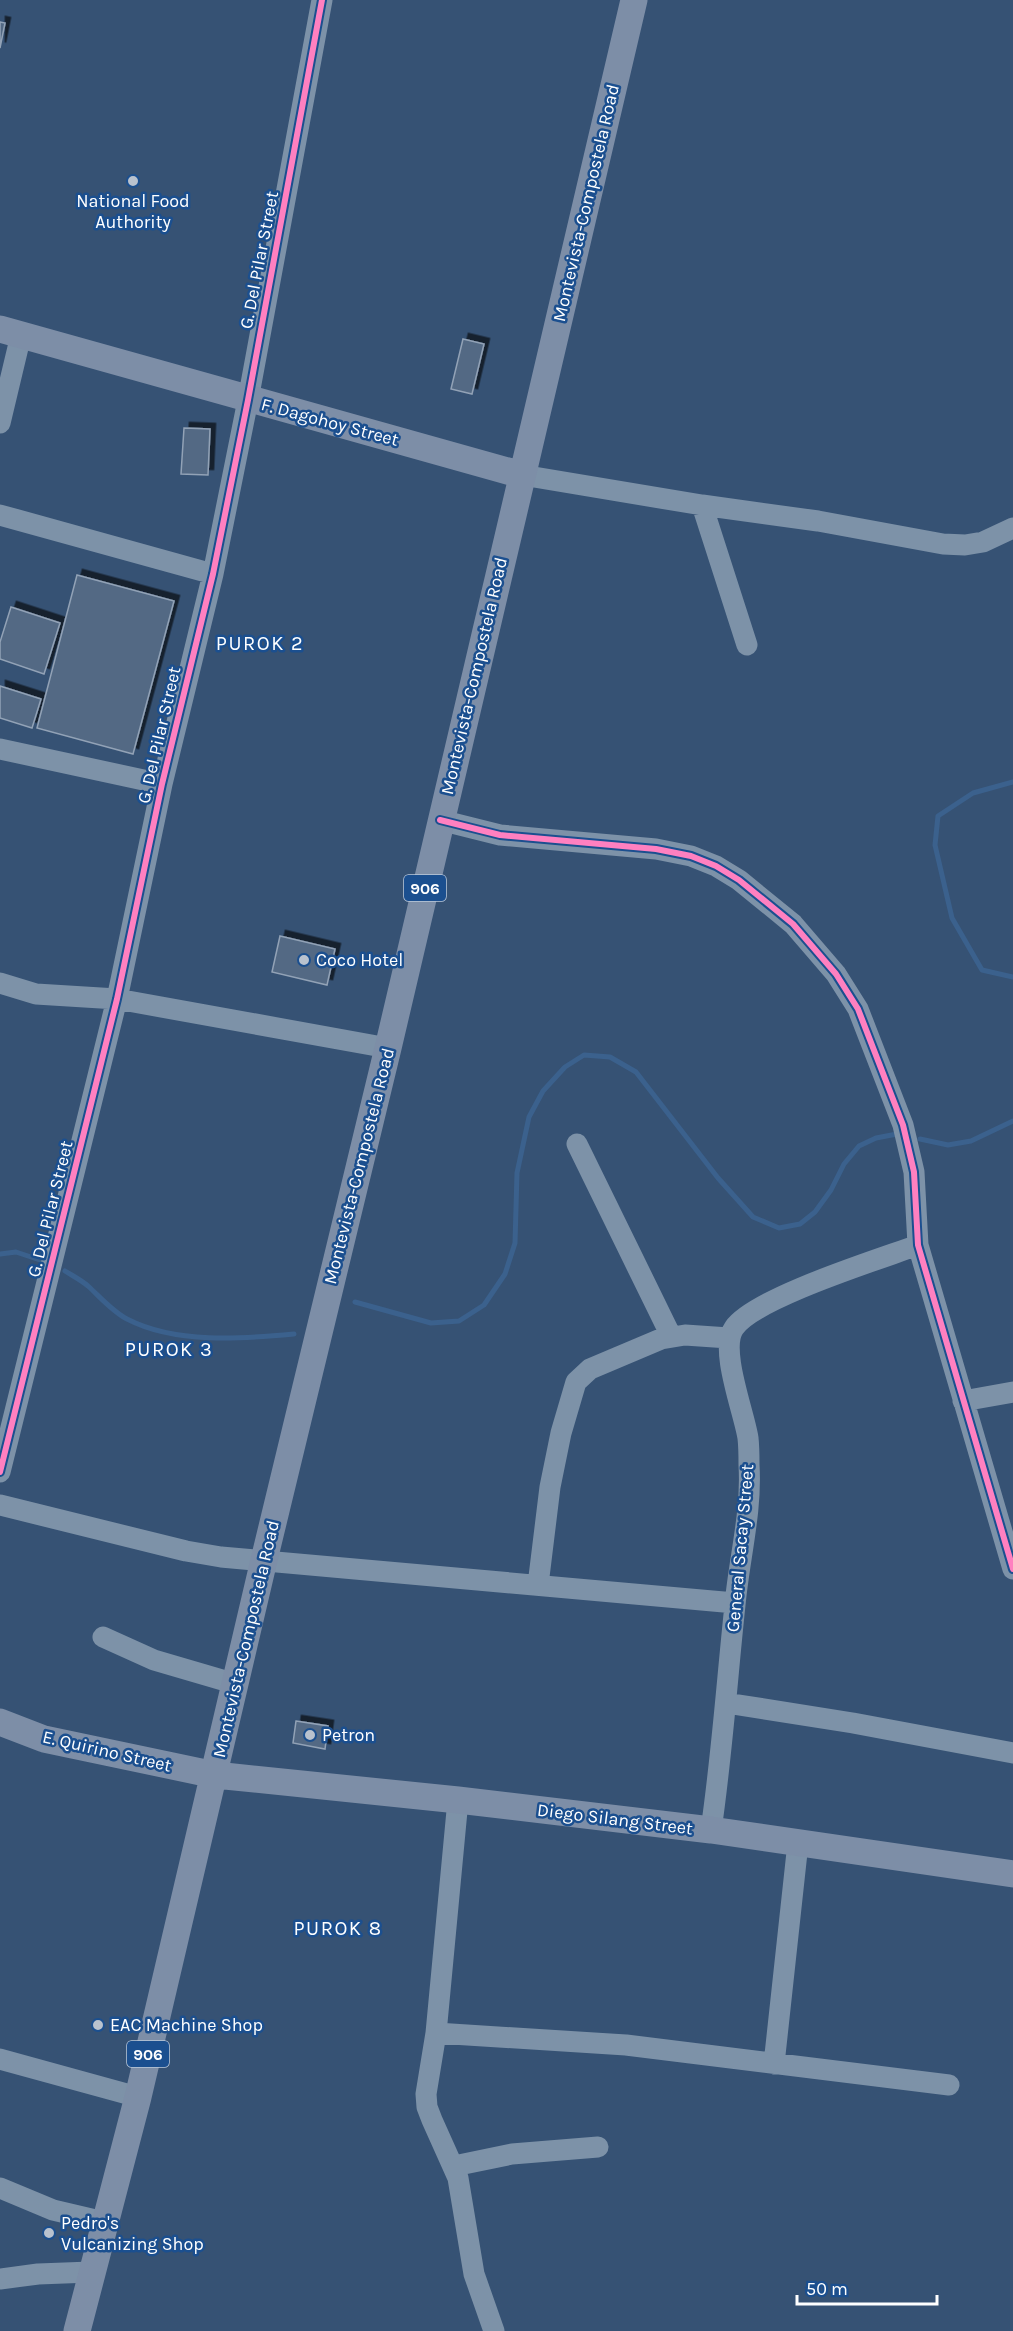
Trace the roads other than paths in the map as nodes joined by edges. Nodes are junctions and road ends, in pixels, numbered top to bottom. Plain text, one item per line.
1 (322, 0) edge
2 (634, 0) edge
3 (10, 332) edge
4 (248, 400) junction
5 (0, 423) edge
6 (522, 475) junction
7 (702, 505) junction
8 (0, 515) edge
9 (1013, 528) edge
10 (213, 574) junction
11 (747, 645) dead end
12 (0, 749) edge
13 (162, 784) junction
14 (440, 820) junction
15 (0, 983) edge
16 (117, 999) junction
17 (388, 1048) junction
18 (578, 1144) dead end
19 (918, 1245) junction
20 (671, 1336) junction
21 (729, 1338) junction
22 (1013, 1392) edge
23 (963, 1401) junction
24 (0, 1472) edge
25 (0, 1505) edge
26 (264, 1560) junction
27 (1013, 1569) edge
28 (537, 1585) junction
29 (735, 1603) junction
30 (103, 1637) dead end
31 (236, 1684) junction
32 (726, 1703) junction
33 (0, 1722) edge
34 (1013, 1753) edge
35 (215, 1775) junction
36 (458, 1800) junction
37 (711, 1830) junction
38 (798, 1844) junction
39 (1013, 1874) edge
40 (436, 2033) junction
41 (0, 2059) edge
42 (774, 2064) junction
43 (949, 2085) dead end
44 (138, 2097) junction
45 (598, 2147) dead end
46 (454, 2166) junction
47 (0, 2188) edge
48 (105, 2222) junction
49 (91, 2272) junction
50 (0, 2279) edge
51 (77, 2331) edge
52 (494, 2331) edge

1 - 4 street, G. Del Pilar Street
2 - 6 main road, Montevista-Compostela Road / 906
3 - 4 main road, F. Dagohoy Street
3 - 5 street
4 - 6 main road, F. Dagohoy Street
4 - 10 street, G. Del Pilar Street
6 - 7 street
6 - 14 main road, Montevista-Compostela Road / 906
7 - 9 street
7 - 11 street
8 - 10 street
10 - 13 street, G. Del Pilar Street
12 - 13 street
13 - 16 street, G. Del Pilar Street
14 - 17 main road, Montevista-Compostela Road / 906
14 - 19 street
15 - 16 street
16 - 17 street
16 - 24 street, G. Del Pilar Street
17 - 26 main road, Montevista-Compostela Road / 906
18 - 20 street
19 - 21 street
19 - 23 street
20 - 21 street
20 - 28 street
21 - 29 street, General Sacay Street
22 - 23 street
23 - 27 street
25 - 26 street
26 - 28 street
26 - 31 main road, Montevista-Compostela Road / 906
28 - 29 street
29 - 32 street, General Sacay Street
30 - 31 street
31 - 35 main road, Montevista-Compostela Road / 906
32 - 34 street
32 - 37 street, General Sacay Street
33 - 35 main road, E. Quirino Street
35 - 36 main road, Diego Silang Street
35 - 44 main road, Montevista-Compostela Road / 906
36 - 37 main road, Diego Silang Street
36 - 40 street
37 - 38 main road, Diego Silang Street
38 - 39 main road, Diego Silang Street
38 - 42 street
40 - 42 street
40 - 46 street
41 - 44 street
42 - 43 street
44 - 48 main road, Montevista-Compostela Road / 906
45 - 46 street
46 - 52 street
47 - 48 street
48 - 49 main road, Montevista-Compostela Road / 906
49 - 50 street
49 - 51 main road, Montevista-Compostela Road / 906

